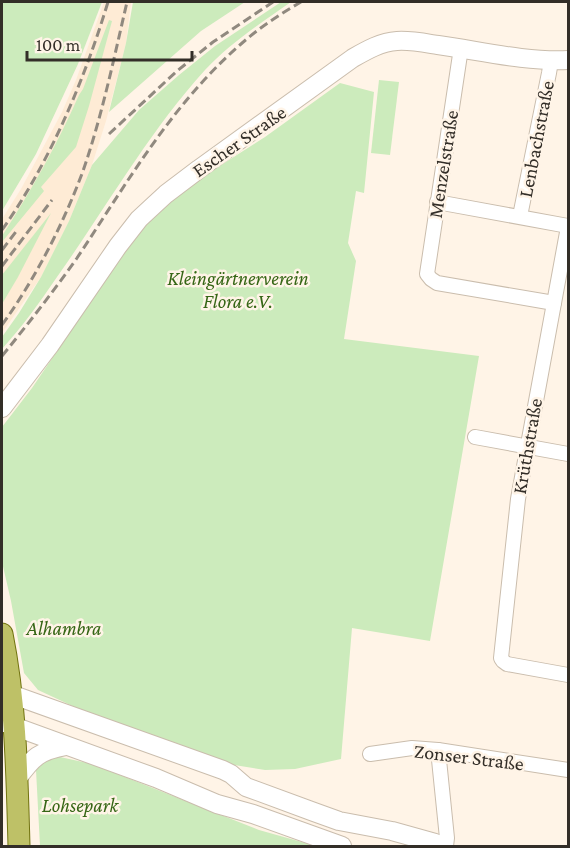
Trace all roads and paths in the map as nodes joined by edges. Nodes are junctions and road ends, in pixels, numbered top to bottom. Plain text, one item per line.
1 (461, 48) junction
2 (560, 60) edge
3 (437, 202) junction
4 (520, 216) junction
5 (568, 226) edge
6 (554, 303) junction
7 (2, 408) edge
8 (475, 437) dead end
9 (526, 447) junction
10 (568, 454) edge
11 (2, 634) edge
12 (568, 675) edge
13 (6, 692) edge
14 (8, 724) edge
15 (66, 746) junction
16 (164, 749) junction
17 (438, 750) junction
18 (370, 754) dead end
19 (568, 770) edge
20 (156, 778) junction
21 (17, 779) junction
22 (261, 793) junction
23 (253, 814) junction
24 (19, 846) edge
25 (342, 846) edge
26 (444, 846) edge

1 - 2 street, Escher Straße
1 - 3 street, Menzelstraße
1 - 7 street, Escher Straße
2 - 4 street, Lenbachstraße
3 - 4 street
3 - 6 street, Menzelstraße
4 - 5 street
5 - 6 street, Krüthstraße
6 - 9 street, Krüthstraße
8 - 9 street
9 - 10 street
9 - 12 street, Krüthstraße
11 - 13 main road
13 - 14 main road
13 - 16 street
14 - 15 street
14 - 21 main road
15 - 20 street
15 - 21 street
16 - 20 street
16 - 22 street
17 - 18 street, Zonser Straße
17 - 19 street, Zonser Straße
17 - 26 street
20 - 23 street
21 - 24 main road
22 - 23 street
22 - 26 street
23 - 25 street

